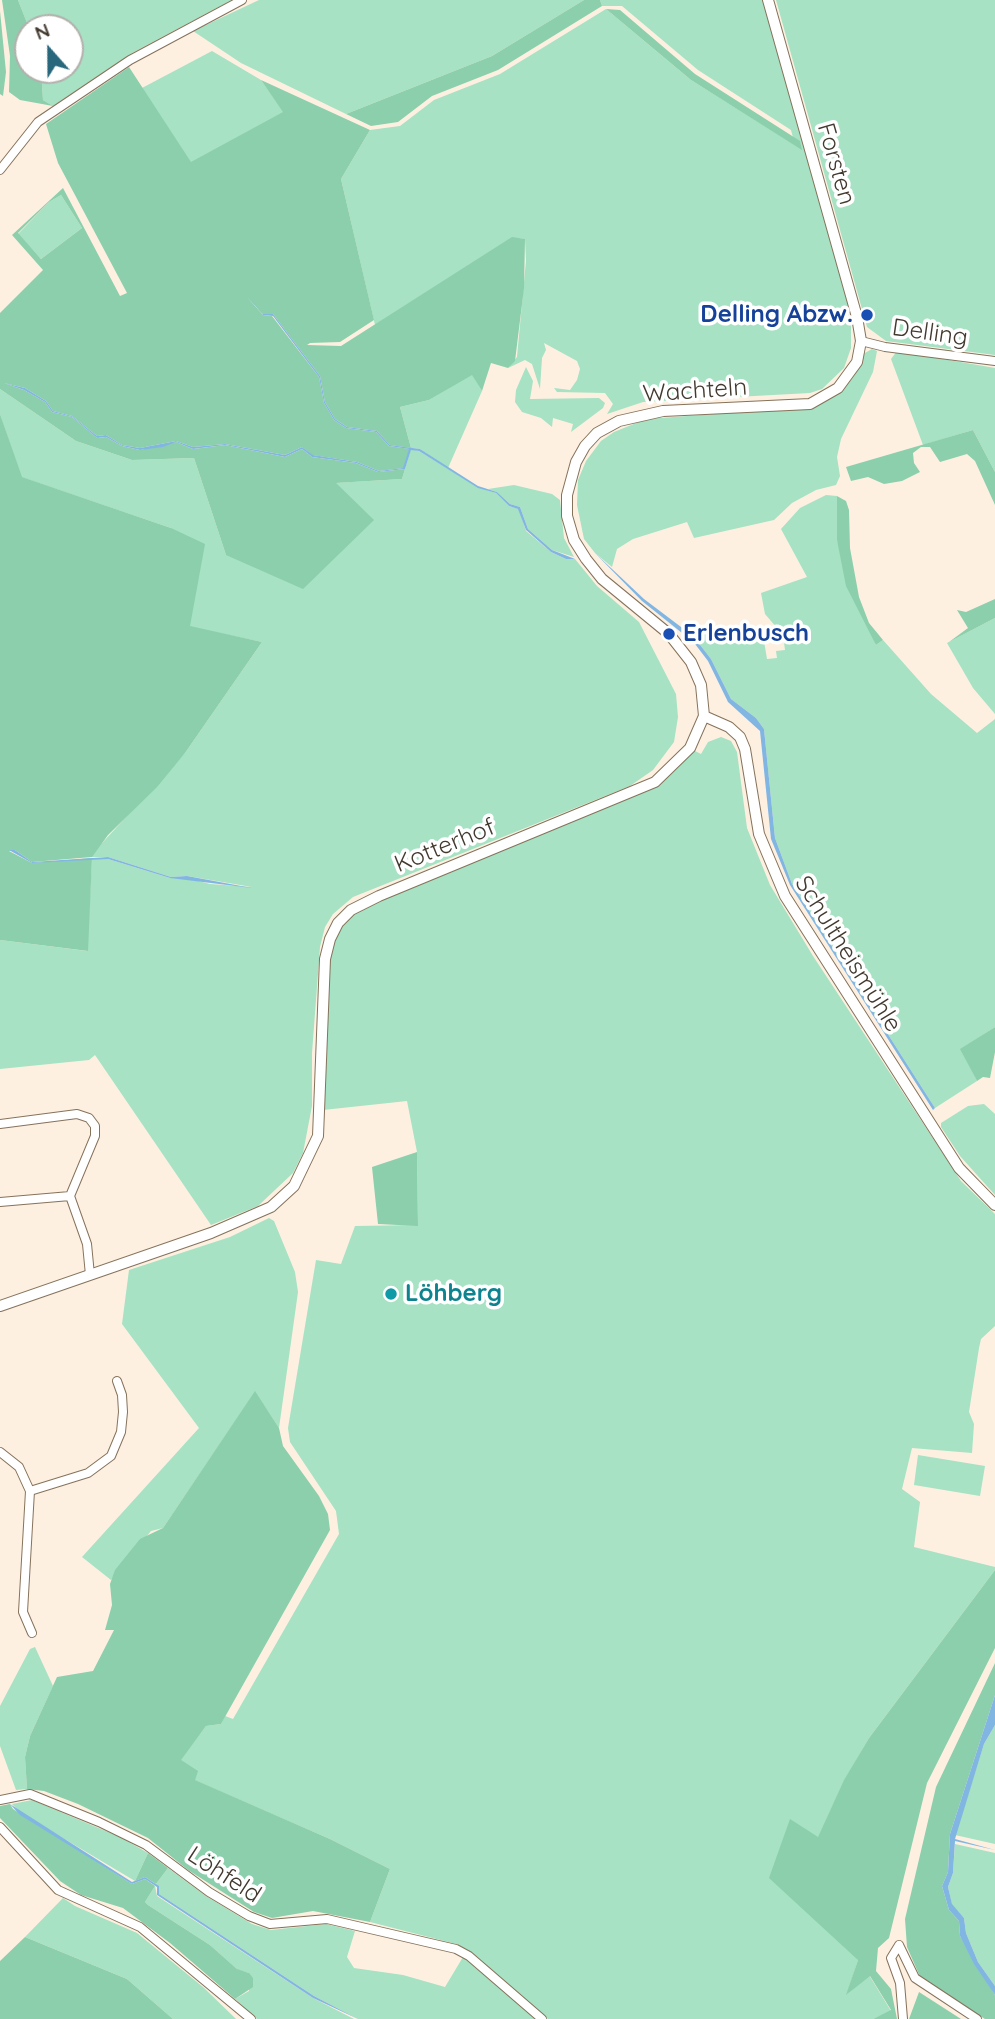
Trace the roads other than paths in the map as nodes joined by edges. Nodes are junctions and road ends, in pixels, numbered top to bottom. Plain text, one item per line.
1 (242, 0) edge
2 (768, 0) edge
3 (0, 170) edge
4 (861, 341) junction
5 (995, 362) edge
6 (704, 716) junction
7 (0, 1124) edge
8 (70, 1196) junction
9 (0, 1202) edge
10 (995, 1205) edge
11 (90, 1275) junction
12 (0, 1306) edge
13 (117, 1381) dead end
14 (0, 1452) edge
15 (30, 1491) junction
16 (32, 1633) dead end
17 (0, 1800) edge
18 (0, 1826) edge
19 (251, 2019) edge
20 (541, 2019) edge
21 (903, 2019) edge
22 (977, 2019) edge

1 - 3 street
2 - 4 street, Forsten
4 - 5 street, Delling
4 - 6 street, Wachteln
6 - 10 street, Schultheismühle
6 - 11 street, Kotterhof
7 - 8 street
8 - 9 street
8 - 11 street
11 - 12 street
13 - 15 street
14 - 15 street
15 - 16 street
17 - 20 street, Löhfeld
18 - 19 street
21 - 22 street

